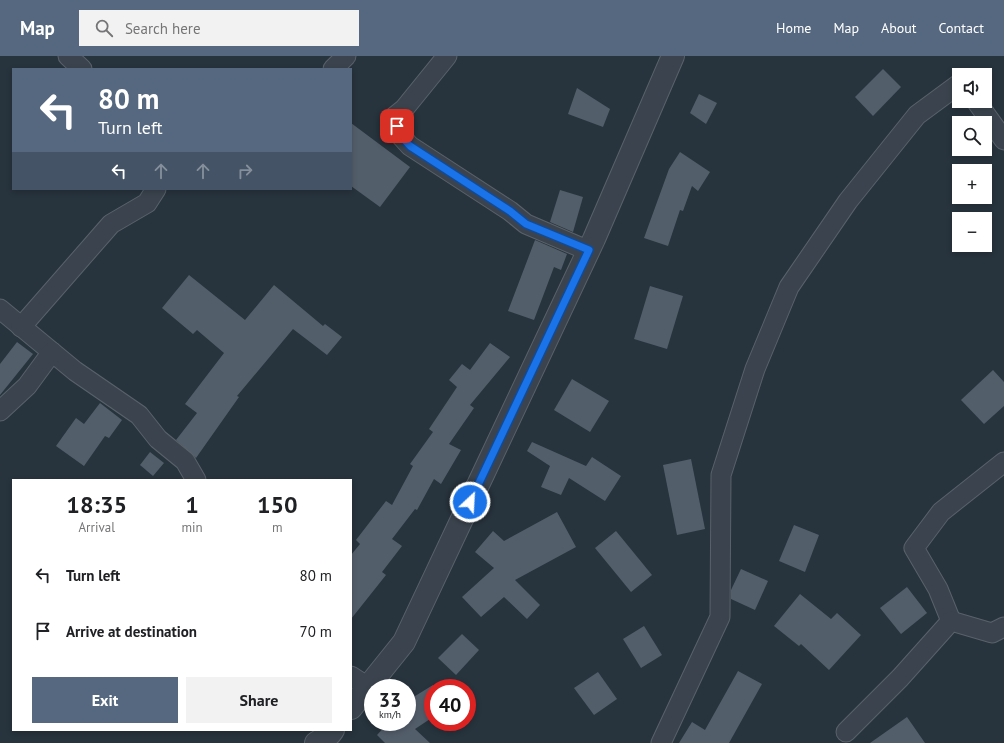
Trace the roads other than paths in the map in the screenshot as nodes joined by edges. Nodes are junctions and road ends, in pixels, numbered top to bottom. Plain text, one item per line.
1 (68, 56) edge
2 (346, 56) edge
3 (447, 56) edge
4 (673, 56) edge
5 (81, 68) edge
6 (334, 68) edge
7 (952, 89) edge
8 (981, 108) edge
9 (1004, 140) edge
10 (155, 190) edge
11 (589, 250) junction
12 (0, 309) edge
13 (21, 327) junction
14 (52, 352) junction
15 (0, 411) edge
16 (1004, 462) edge
17 (195, 479) edge
18 (951, 621) junction
19 (1004, 627) edge
20 (360, 681) edge
21 (352, 705) edge
22 (332, 731) edge
23 (846, 732) dead end
24 (316, 743) edge
25 (661, 743) edge

1 - 5 street
2 - 6 street
3 - 11 street
4 - 11 street
7 - 25 street
8 - 9 street
10 - 13 street
11 - 20 street
12 - 13 street
13 - 14 street
14 - 15 street
14 - 17 street
16 - 18 street
18 - 19 street
18 - 23 street
20 - 21 street
22 - 24 street

